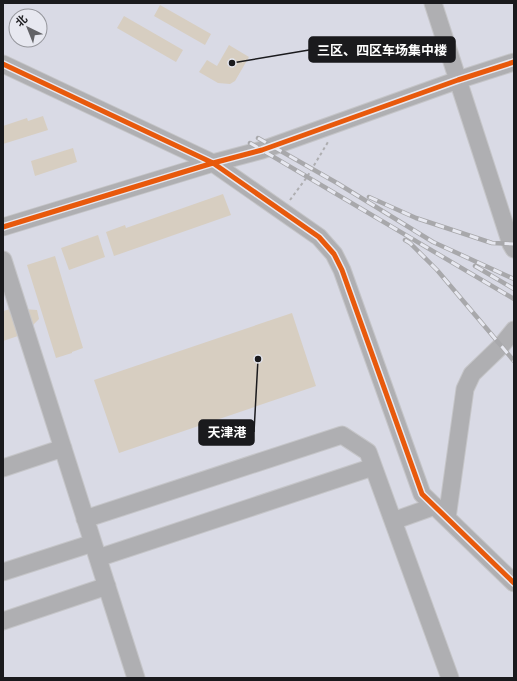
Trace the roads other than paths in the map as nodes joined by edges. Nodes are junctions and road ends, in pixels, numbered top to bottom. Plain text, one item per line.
1 (433, 3) edge
2 (514, 62) edge
3 (3, 64) edge
4 (458, 80) junction
5 (213, 164) junction
6 (3, 227) edge
7 (514, 249) edge
8 (3, 260) edge
9 (514, 330) edge
10 (63, 448) junction
11 (4, 462) edge
12 (373, 466) junction
13 (441, 512) junction
14 (85, 519) junction
15 (393, 521) junction
16 (96, 551) junction
17 (3, 572) edge
18 (514, 583) edge
19 (107, 586) junction
20 (3, 621) edge
21 (136, 678) edge
22 (450, 678) edge

1 - 4 street
2 - 4 street
3 - 5 street
4 - 5 street
4 - 7 street
5 - 6 street
5 - 13 street
8 - 10 street
9 - 13 street
10 - 11 street
10 - 14 street
12 - 14 street
12 - 15 street
12 - 16 street
13 - 15 street
13 - 18 street
14 - 16 street
15 - 22 street
16 - 17 street
16 - 19 street
19 - 20 street
19 - 21 street

